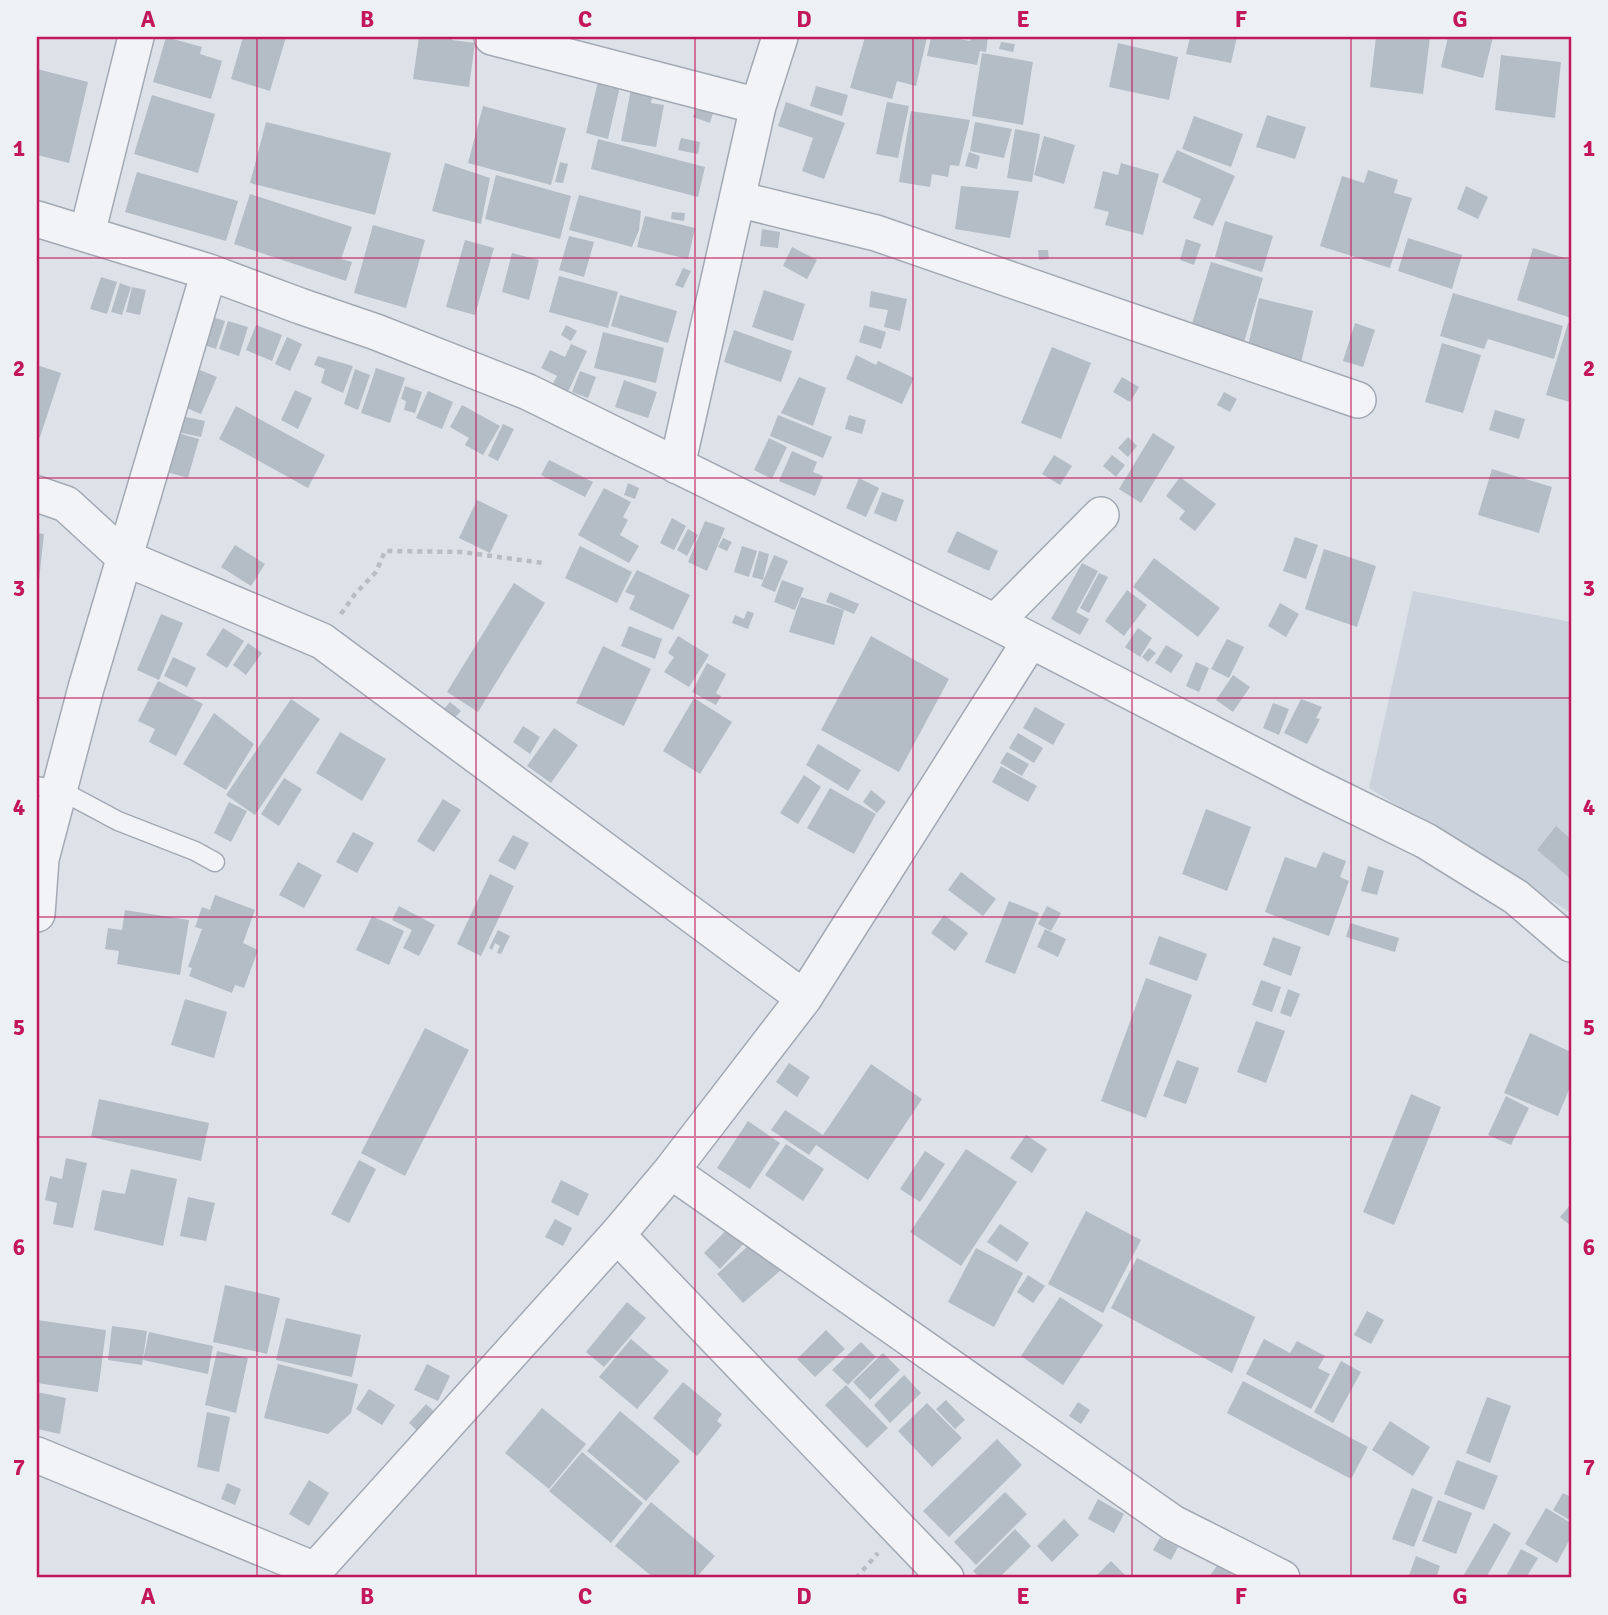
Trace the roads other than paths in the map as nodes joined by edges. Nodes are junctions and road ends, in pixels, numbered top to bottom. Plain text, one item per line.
1 (136, 37) edge
2 (492, 37) edge
3 (780, 37) edge
4 (758, 106) junction
5 (737, 199) junction
6 (37, 219) edge
7 (87, 234) junction
8 (209, 272) junction
9 (1358, 400) dead end
10 (677, 466) junction
11 (37, 494) edge
12 (1101, 515) dead end
13 (125, 558) junction
14 (995, 622) junction
15 (1031, 641) junction
16 (48, 788) edge
17 (215, 862) dead end
18 (37, 914) edge
19 (1571, 944) edge
20 (804, 998) junction
21 (671, 1171) junction
22 (617, 1235) junction
23 (37, 1455) edge
24 (311, 1574) edge
25 (946, 1578) edge
26 (1282, 1578) edge

1 - 7 street
2 - 4 street
3 - 4 street
4 - 5 street
5 - 9 street
5 - 10 street
6 - 7 street
7 - 8 street
8 - 10 street
8 - 13 street
10 - 14 street
11 - 13 street
12 - 14 street
13 - 16 street
13 - 20 street
14 - 15 street
15 - 19 street
15 - 20 street
16 - 17 lane
16 - 18 street
20 - 21 street
21 - 22 street
21 - 26 street
22 - 24 street
22 - 25 street
23 - 24 street

